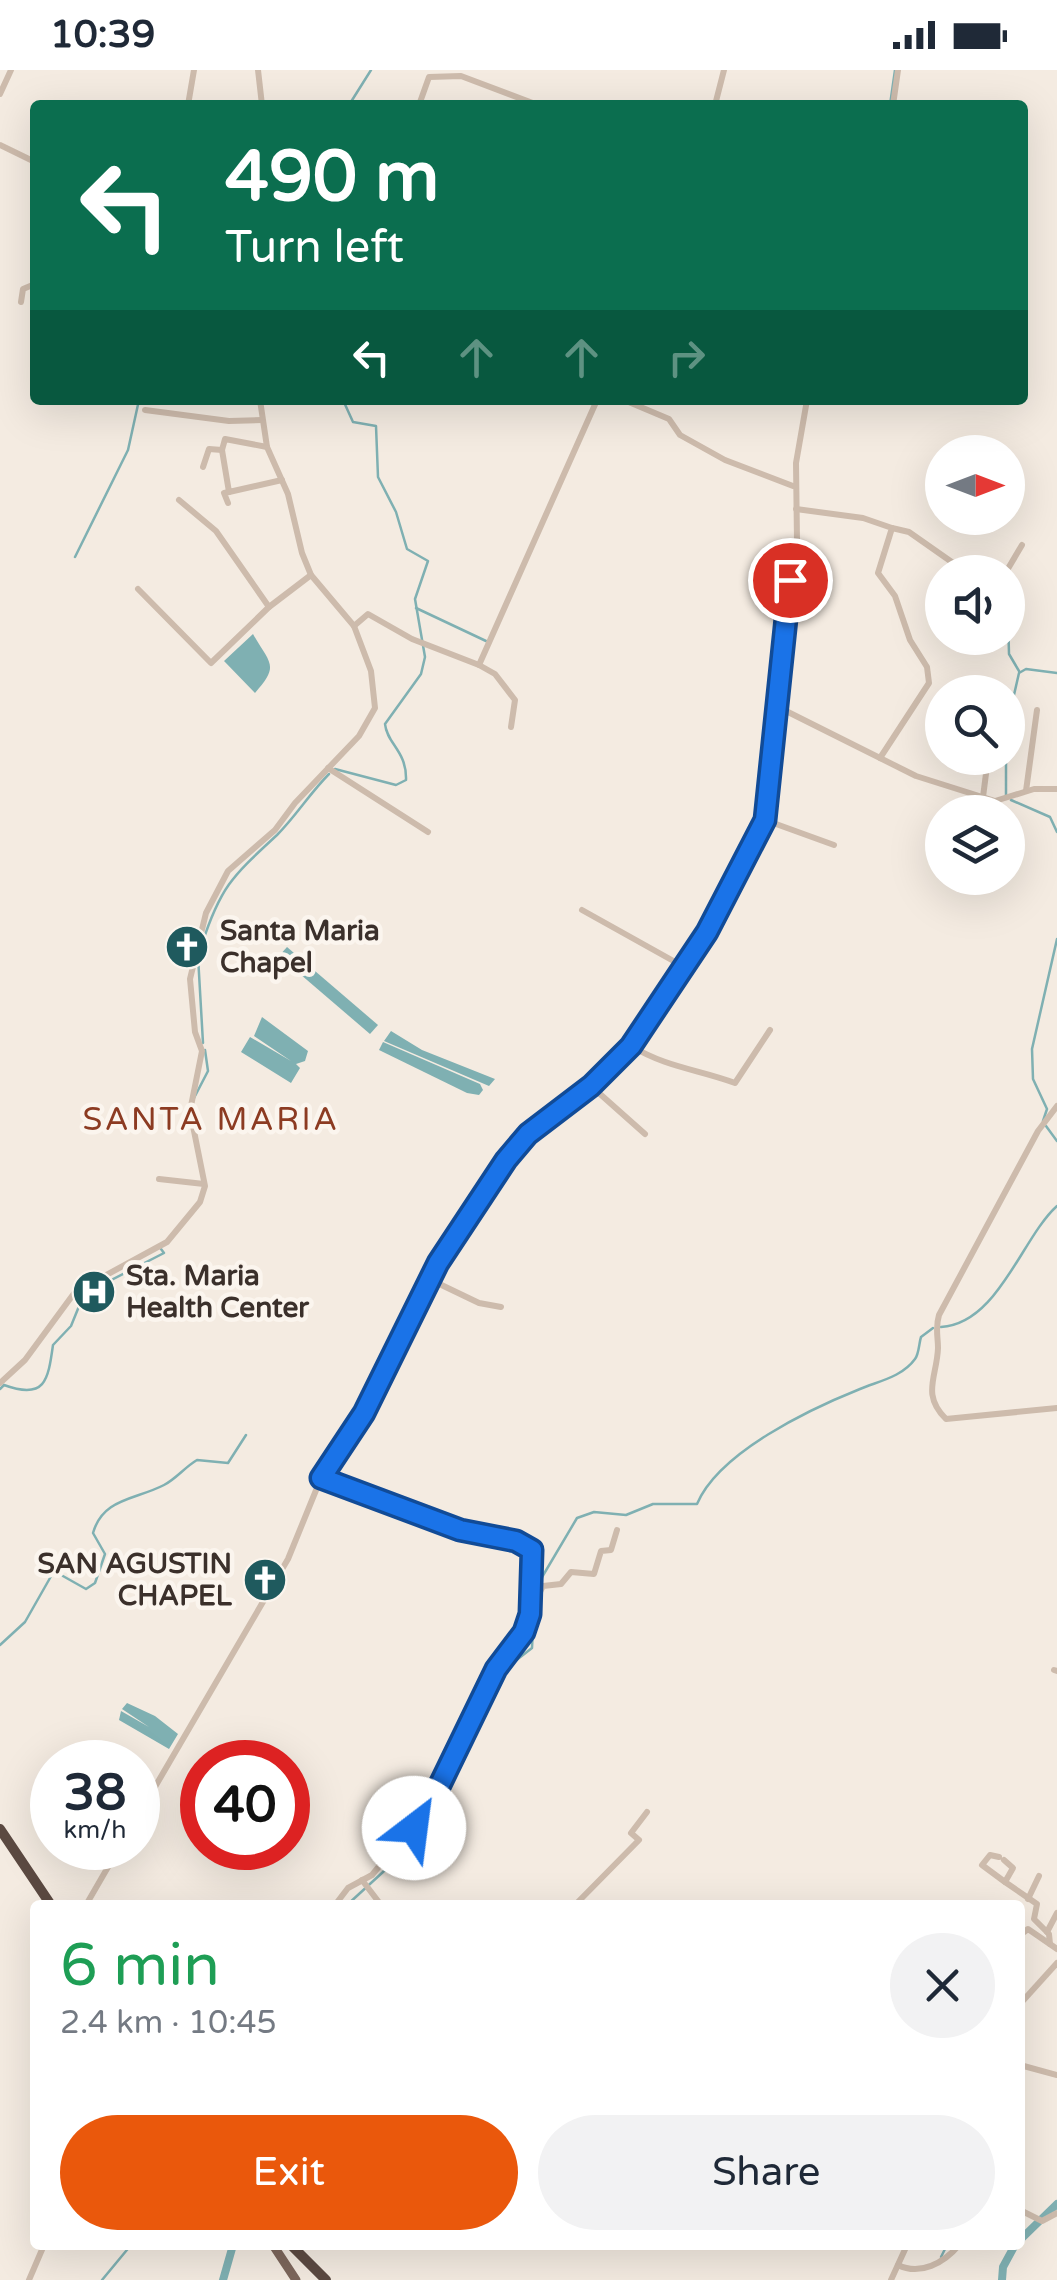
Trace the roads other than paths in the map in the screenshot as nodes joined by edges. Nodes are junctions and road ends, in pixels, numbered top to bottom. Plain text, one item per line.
1 (11, 70) edge
2 (194, 70) edge
3 (258, 70) edge
4 (724, 70) edge
5 (898, 70) edge
6 (0, 94) edge
7 (189, 100) edge
8 (261, 100) edge
9 (421, 100) edge
10 (524, 100) edge
11 (716, 100) edge
12 (895, 100) edge
13 (0, 145) edge
14 (30, 160) edge
15 (30, 286) edge
16 (21, 302) dead end
17 (260, 405) edge
18 (595, 405) edge
19 (633, 405) edge
20 (642, 405) edge
21 (806, 405) edge
22 (145, 410) dead end
23 (643, 411) junction
24 (262, 420) junction
25 (267, 446) junction
26 (222, 450) junction
27 (203, 468) dead end
28 (282, 480) junction
29 (794, 486) junction
30 (229, 492) junction
31 (180, 500) dead end
32 (228, 503) dead end
33 (796, 509) junction
34 (892, 528) junction
35 (1022, 546) dead end
36 (942, 555) edge
37 (1016, 555) edge
38 (311, 576) junction
39 (138, 589) dead end
40 (270, 608) junction
41 (354, 626) junction
42 (479, 665) junction
43 (774, 705) junction
44 (1037, 710) dead end
45 (511, 727) dead end
46 (880, 758) junction
47 (328, 768) junction
48 (1057, 789) edge
49 (1026, 791) junction
50 (978, 795) edge
51 (1016, 795) edge
52 (765, 820) junction
53 (428, 832) dead end
54 (834, 846) dead end
55 (582, 910) dead end
56 (686, 968) junction
57 (770, 1030) dead end
58 (631, 1046) junction
59 (591, 1086) junction
60 (1057, 1106) edge
61 (645, 1134) dead end
62 (158, 1179) dead end
63 (204, 1184) junction
64 (429, 1279) junction
65 (500, 1307) dead end
66 (0, 1382) edge
67 (1057, 1408) edge
68 (321, 1478) junction
69 (616, 1530) dead end
70 (535, 1594) junction
71 (160, 1778) edge
72 (647, 1812) dead end
73 (0, 1829) edge
74 (106, 1870) edge
75 (1040, 1876) dead end
76 (1005, 1882) junction
77 (366, 1884) junction
78 (1028, 1899) junction
79 (47, 1900) edge
80 (89, 1900) edge
81 (339, 1900) edge
82 (377, 1900) edge
83 (580, 1900) edge
84 (1057, 1913) edge
85 (1025, 1931) edge
86 (1047, 1932) junction
87 (1054, 1947) edge
88 (1057, 1963) edge
89 (1025, 1998) edge
90 (1025, 2066) edge
91 (1057, 2074) edge
92 (1025, 2213) edge
93 (1057, 2213) edge
94 (42, 2250) edge
95 (276, 2250) edge
96 (296, 2250) edge
97 (905, 2250) edge
98 (946, 2250) edge
99 (953, 2250) edge
100 (300, 2255) junction
101 (940, 2262) junction
102 (898, 2265) junction
103 (295, 2279) edge
104 (29, 2280) edge
105 (326, 2280) edge
106 (891, 2280) edge

1 - 6 street
2 - 7 street
3 - 8 street
4 - 11 street
5 - 12 street
9 - 10 street
13 - 14 street
15 - 16 street
17 - 24 street
18 - 42 street
19 - 23 street
20 - 23 street
21 - 29 street
22 - 24 street
23 - 29 street
24 - 25 street
25 - 26 street
25 - 28 street
26 - 27 street
26 - 30 street
28 - 30 street
28 - 38 street
29 - 33 street
30 - 32 street
31 - 40 street
33 - 34 street
33 - 43 street
34 - 36 street
34 - 46 street
35 - 37 street
38 - 40 street
38 - 41 street
39 - 40 street
41 - 42 street
41 - 47 street
42 - 45 street
43 - 46 street
43 - 52 street
44 - 49 street
46 - 50 street
47 - 53 street
47 - 63 street
48 - 49 street
49 - 51 street
52 - 54 street
52 - 56 street
55 - 56 street
56 - 58 street
57 - 58 street
58 - 59 street
59 - 61 street
59 - 64 street
60 - 67 street
62 - 63 street
63 - 66 street
64 - 65 street
64 - 68 street
68 - 70 street
68 - 71 street
69 - 70 street
70 - 77 street
72 - 83 street
73 - 79 highway
74 - 80 street
75 - 78 street
76 - 76 street
76 - 78 street
77 - 81 street
77 - 82 street
78 - 86 street
84 - 86 street
85 - 87 street
86 - 87 street
88 - 89 street
90 - 91 street
92 - 93 street
94 - 104 street
95 - 103 main road
96 - 100 highway
97 - 102 street
98 - 101 street
99 - 101 street
100 - 103 main road
100 - 105 highway
101 - 102 street
102 - 106 street

